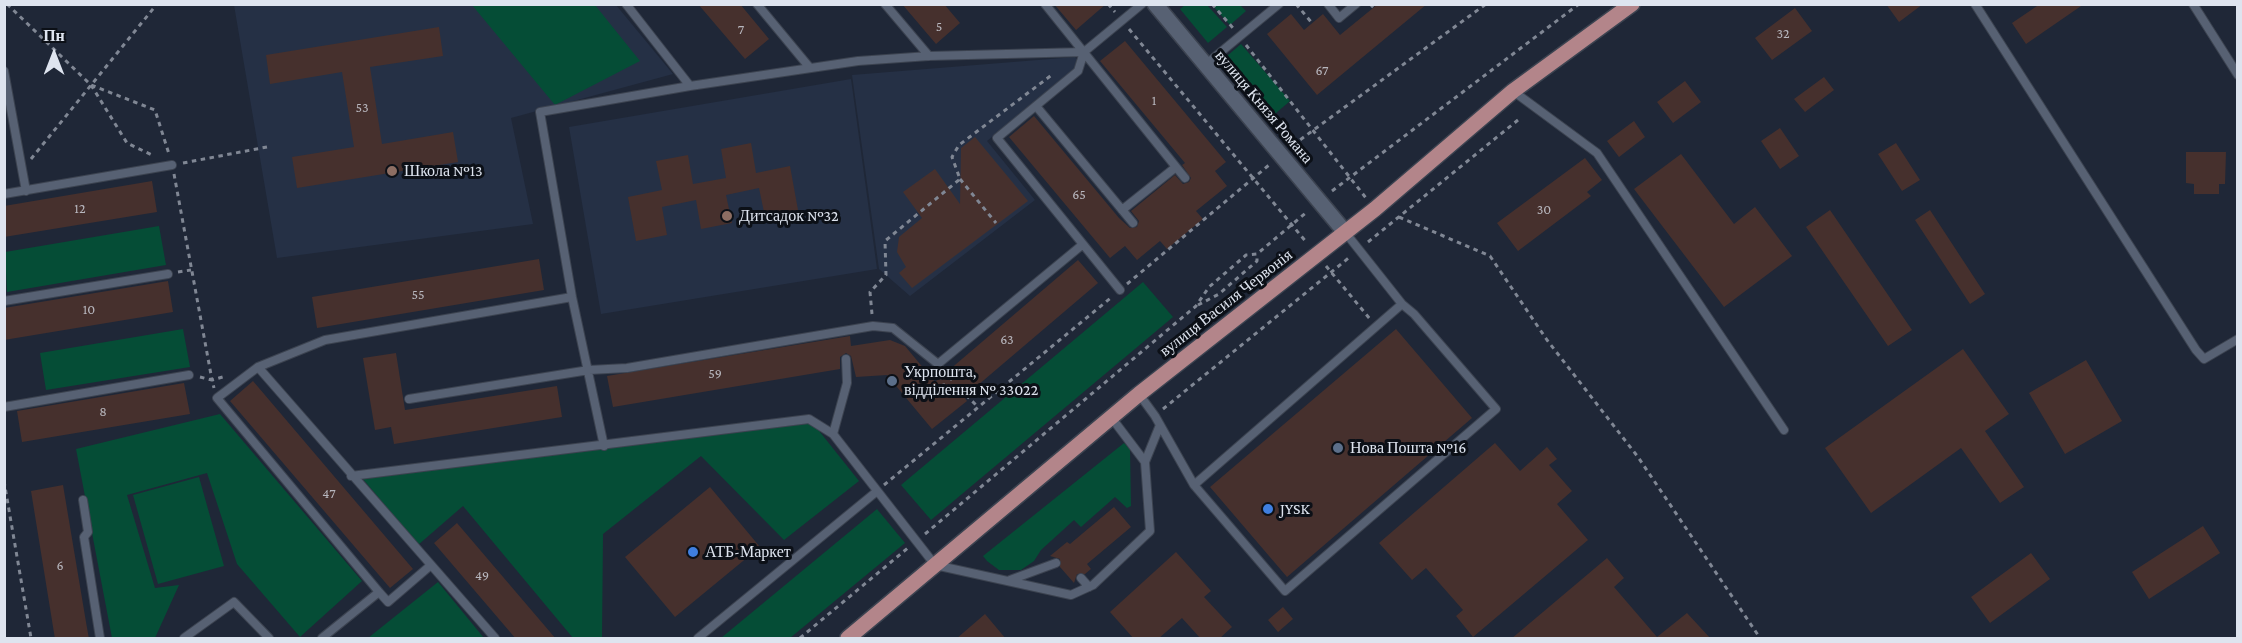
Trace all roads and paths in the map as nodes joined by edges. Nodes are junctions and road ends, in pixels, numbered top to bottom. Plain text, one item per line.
1 (7, 4) edge
2 (157, 4) edge
3 (626, 4) edge
4 (756, 4) edge
5 (885, 4) edge
6 (1045, 4) edge
7 (1108, 4) edge
8 (1142, 4) edge
9 (1155, 4) edge
10 (1212, 4) edge
11 (1279, 4) edge
12 (1296, 4) edge
13 (1328, 4) edge
14 (1356, 4) edge
15 (1370, 4) edge
16 (1486, 4) edge
17 (1579, 4) edge
18 (1632, 4) edge
19 (1975, 4) edge
20 (2193, 4) edge
21 (1374, 8) dead end
22 (1121, 20) junction
23 (1312, 23) dead end
24 (1239, 37) junction
25 (1084, 52) junction
26 (929, 56) junction
27 (1205, 64) junction
28 (810, 68) junction
29 (4, 71) edge
30 (1055, 73) dead end
31 (2238, 75) edge
32 (91, 86) junction
33 (690, 86) junction
34 (1513, 91) junction
35 (1036, 106) junction
36 (1518, 120) dead end
37 (1311, 129) junction
38 (267, 147) dead end
39 (1280, 156) junction
40 (172, 165) junction
41 (1176, 167) junction
42 (21, 170) junction
43 (1349, 177) junction
44 (1185, 178) dead end
45 (1252, 178) junction
46 (960, 179) junction
47 (26, 191) junction
48 (4, 194) edge
49 (1319, 202) junction
50 (1375, 209) junction
51 (1122, 210) junction
52 (1399, 217) junction
53 (996, 223) dead end
54 (1132, 223) dead end
55 (1292, 225) junction
56 (1387, 226) junction
57 (1345, 232) junction
58 (1082, 245) junction
59 (1359, 250) junction
60 (1257, 254) junction
61 (1317, 255) junction
62 (1331, 272) junction
63 (168, 274) dead end
64 (1120, 290) junction
65 (572, 297) junction
66 (4, 301) edge
67 (1402, 304) junction
68 (1196, 306) junction
69 (873, 326) junction
70 (1376, 326) junction
71 (2238, 339) edge
72 (846, 359) dead end
73 (258, 367) junction
74 (589, 369) junction
75 (189, 375) joint
76 (230, 375) dead end
77 (212, 380) junction
78 (1139, 394) junction
79 (966, 395) dead end
80 (217, 398) junction
81 (408, 399) dead end
82 (4, 407) edge
83 (978, 407) junction
84 (1155, 416) junction
85 (1111, 417) junction
86 (1160, 425) junction
87 (1784, 430) dead end
88 (833, 434) junction
89 (604, 446) junction
90 (1144, 462) junction
91 (351, 476) junction
92 (4, 481) edge
93 (1194, 485) junction
94 (876, 492) junction
95 (82, 500) dead end
96 (915, 542) junction
97 (1056, 563) dead end
98 (935, 565) junction
99 (431, 566) junction
100 (1081, 578) dead end
101 (1009, 580) junction
102 (1089, 587) junction
103 (379, 592) junction
104 (31, 639) edge
105 (100, 639) edge
106 (184, 639) edge
107 (269, 639) edge
108 (322, 639) edge
109 (495, 639) edge
110 (698, 639) edge
111 (800, 639) edge
112 (848, 639) edge
113 (1761, 639) edge

1 - 32 path
2 - 32 path
3 - 33 lane
4 - 28 lane
5 - 26 lane
6 - 25 lane
7 - 22 path
8 - 22 lane
9 - 27 street, вулиця Князя Романа
10 - 24 path
11 - 24 lane
12 - 23 path
13 - 14 lane
15 - 21 path
16 - 37 path
17 - 43 path
18 - 34 main road, вулиця Василя Червонія
19 - 71 lane
20 - 31 lane
22 - 25 lane
22 - 45 path
24 - 27 lane
24 - 37 path
25 - 26 lane
25 - 35 lane
25 - 41 lane
26 - 28 lane
27 - 39 street, вулиця Князя Романа
28 - 33 lane
29 - 42 lane
30 - 46 path
32 - 40 path
32 - 40 path
32 - 42 path
33 - 65 lane
34 - 50 main road, вулиця Василя Червонія
34 - 87 lane
35 - 51 lane
35 - 58 lane
36 - 52 path
37 - 39 path
37 - 43 path
38 - 40 path
39 - 45 path
39 - 49 street, вулиця Князя Романа
40 - 47 lane
40 - 77 path
41 - 44 lane
41 - 51 lane
42 - 47 lane
43 - 49 path
43 - 50 path
45 - 55 path
45 - 64 path
46 - 53 path
46 - 69 path
47 - 48 lane
49 - 55 path
49 - 57 street, вулиця Князя Романа
50 - 56 path
50 - 57 main road, вулиця Василя Червонія
51 - 54 lane
52 - 56 path
52 - 113 path
55 - 60 path
55 - 61 path
56 - 59 path
57 - 59 lane
57 - 61 main road, вулиця Василя Червонія
58 - 64 lane
58 - 69 lane
59 - 62 path
59 - 67 lane
60 - 68 path
60 - 68 path
61 - 62 path
61 - 78 main road, вулиця Василя Червонія
62 - 70 path
62 - 84 path
63 - 66 lane
64 - 83 path
65 - 73 lane
65 - 74 lane
67 - 70 lane
67 - 93 lane
68 - 96 path
69 - 74 lane
70 - 93 lane
72 - 88 lane
73 - 80 lane
73 - 91 lane
74 - 81 lane
74 - 89 lane
75 - 77 path
75 - 82 lane
76 - 77 path
77 - 80 path
78 - 84 lane
78 - 85 main road, вулиця Василя Червонія
79 - 83 path
80 - 103 lane
83 - 94 path
84 - 86 lane
85 - 90 lane
85 - 98 main road, вулиця Василя Червонія
86 - 90 lane
86 - 93 lane
88 - 89 lane
88 - 94 lane
89 - 91 lane
90 - 102 lane
91 - 99 lane
92 - 104 path
94 - 96 lane
94 - 110 lane
95 - 105 lane
96 - 98 lane
96 - 111 path
97 - 101 lane
98 - 101 lane
98 - 112 main road, вулиця Василя Червонія
99 - 103 lane
99 - 109 lane
100 - 102 lane
101 - 102 lane
103 - 108 lane
106 - 107 lane

